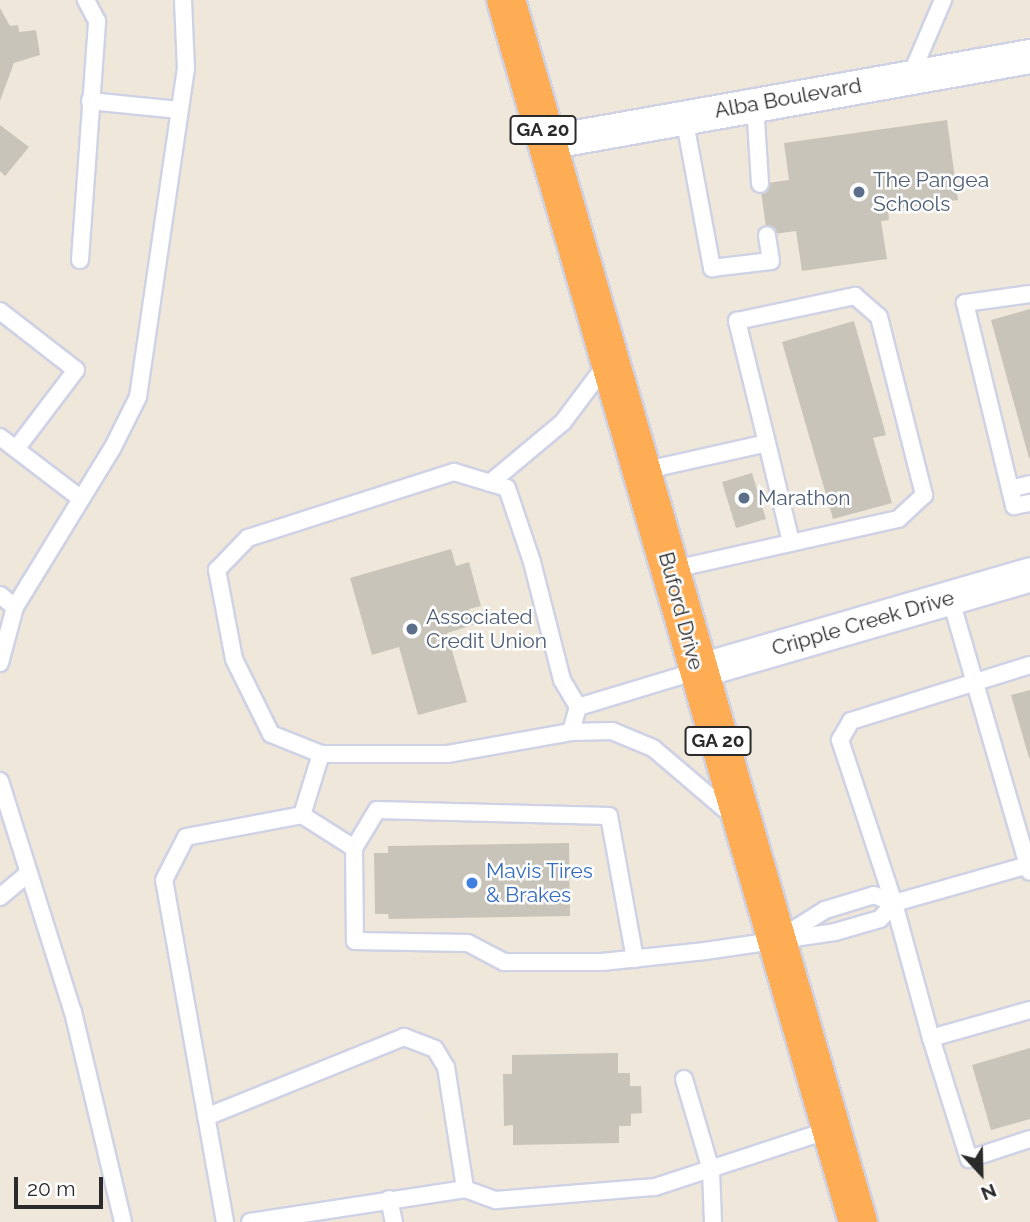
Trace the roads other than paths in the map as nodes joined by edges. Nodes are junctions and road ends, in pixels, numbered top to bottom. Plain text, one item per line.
1 (86, 0) edge
2 (183, 0) edge
3 (506, 0) edge
4 (943, 0) edge
5 (1030, 56) edge
6 (909, 77) junction
7 (90, 101) junction
8 (755, 104) junction
9 (179, 110) junction
10 (684, 117) junction
11 (547, 142) junction
12 (760, 184) dead end
13 (767, 235) dead end
14 (80, 260) dead end
15 (1030, 294) edge
16 (0, 311) edge
17 (609, 360) junction
18 (0, 437) edge
19 (767, 443) junction
20 (16, 449) junction
21 (642, 471) junction
22 (490, 483) junction
23 (1030, 484) edge
24 (1010, 489) junction
25 (81, 499) junction
26 (1030, 503) edge
27 (791, 542) junction
28 (669, 570) junction
29 (1030, 574) edge
30 (0, 595) edge
31 (950, 597) junction
32 (15, 607) junction
33 (0, 663) edge
34 (1030, 665) edge
35 (697, 671) junction
36 (976, 683) junction
37 (578, 707) junction
38 (571, 732) junction
39 (321, 754) junction
40 (0, 781) edge
41 (302, 815) junction
42 (744, 825) junction
43 (354, 848) junction
44 (1029, 869) edge
45 (27, 874) junction
46 (0, 897) edge
47 (894, 903) junction
48 (777, 940) junction
49 (635, 959) junction
50 (1030, 1010) edge
51 (931, 1038) junction
52 (684, 1079) dead end
53 (206, 1117) junction
54 (832, 1129) junction
55 (1030, 1139) edge
56 (711, 1170) junction
57 (465, 1189) junction
58 (389, 1199) junction
59 (123, 1222) edge
60 (225, 1222) edge
61 (250, 1222) edge
62 (394, 1222) edge
63 (713, 1222) edge
64 (858, 1222) edge

1 - 7 lane
2 - 9 lane
3 - 11 highway, Buford Drive / GA 20
4 - 6 lane
5 - 6 street, Alba Boulevard
6 - 8 street, Alba Boulevard
7 - 9 lane
7 - 14 lane
8 - 10 street, Alba Boulevard
8 - 12 lane
9 - 25 lane
10 - 11 street, Alba Boulevard
10 - 13 lane
11 - 17 highway, Buford Drive / GA 20
15 - 24 lane
16 - 20 lane
17 - 21 highway, Buford Drive / GA 20
17 - 22 lane
18 - 20 lane
19 - 21 lane
19 - 27 lane
19 - 27 lane
20 - 25 lane
21 - 28 highway, Buford Drive / GA 20
22 - 37 lane
22 - 39 lane
23 - 24 lane
24 - 26 lane
25 - 32 lane
27 - 28 lane
28 - 35 highway, Buford Drive / GA 20
29 - 31 street, Cripple Creek Drive
30 - 32 lane
31 - 35 street, Cripple Creek Drive
31 - 36 lane
32 - 33 lane
34 - 36 lane
35 - 37 lane
35 - 42 highway, Buford Drive / GA 20
36 - 44 lane
36 - 47 lane
37 - 38 lane
38 - 39 lane
38 - 42 lane
39 - 41 lane
40 - 45 lane
41 - 43 lane
41 - 53 lane
42 - 48 highway, Buford Drive / GA 20
43 - 49 lane
43 - 49 lane
44 - 47 lane
45 - 46 lane
45 - 59 lane
47 - 48 lane
47 - 48 lane
47 - 51 lane
48 - 49 lane
48 - 54 highway, Buford Drive / GA 20
50 - 51 lane
51 - 55 lane
52 - 56 lane
53 - 57 lane
53 - 60 lane
54 - 56 lane
54 - 64 highway, Buford Drive / GA 20
56 - 57 lane
56 - 63 lane
57 - 58 lane
58 - 61 lane
58 - 62 lane

